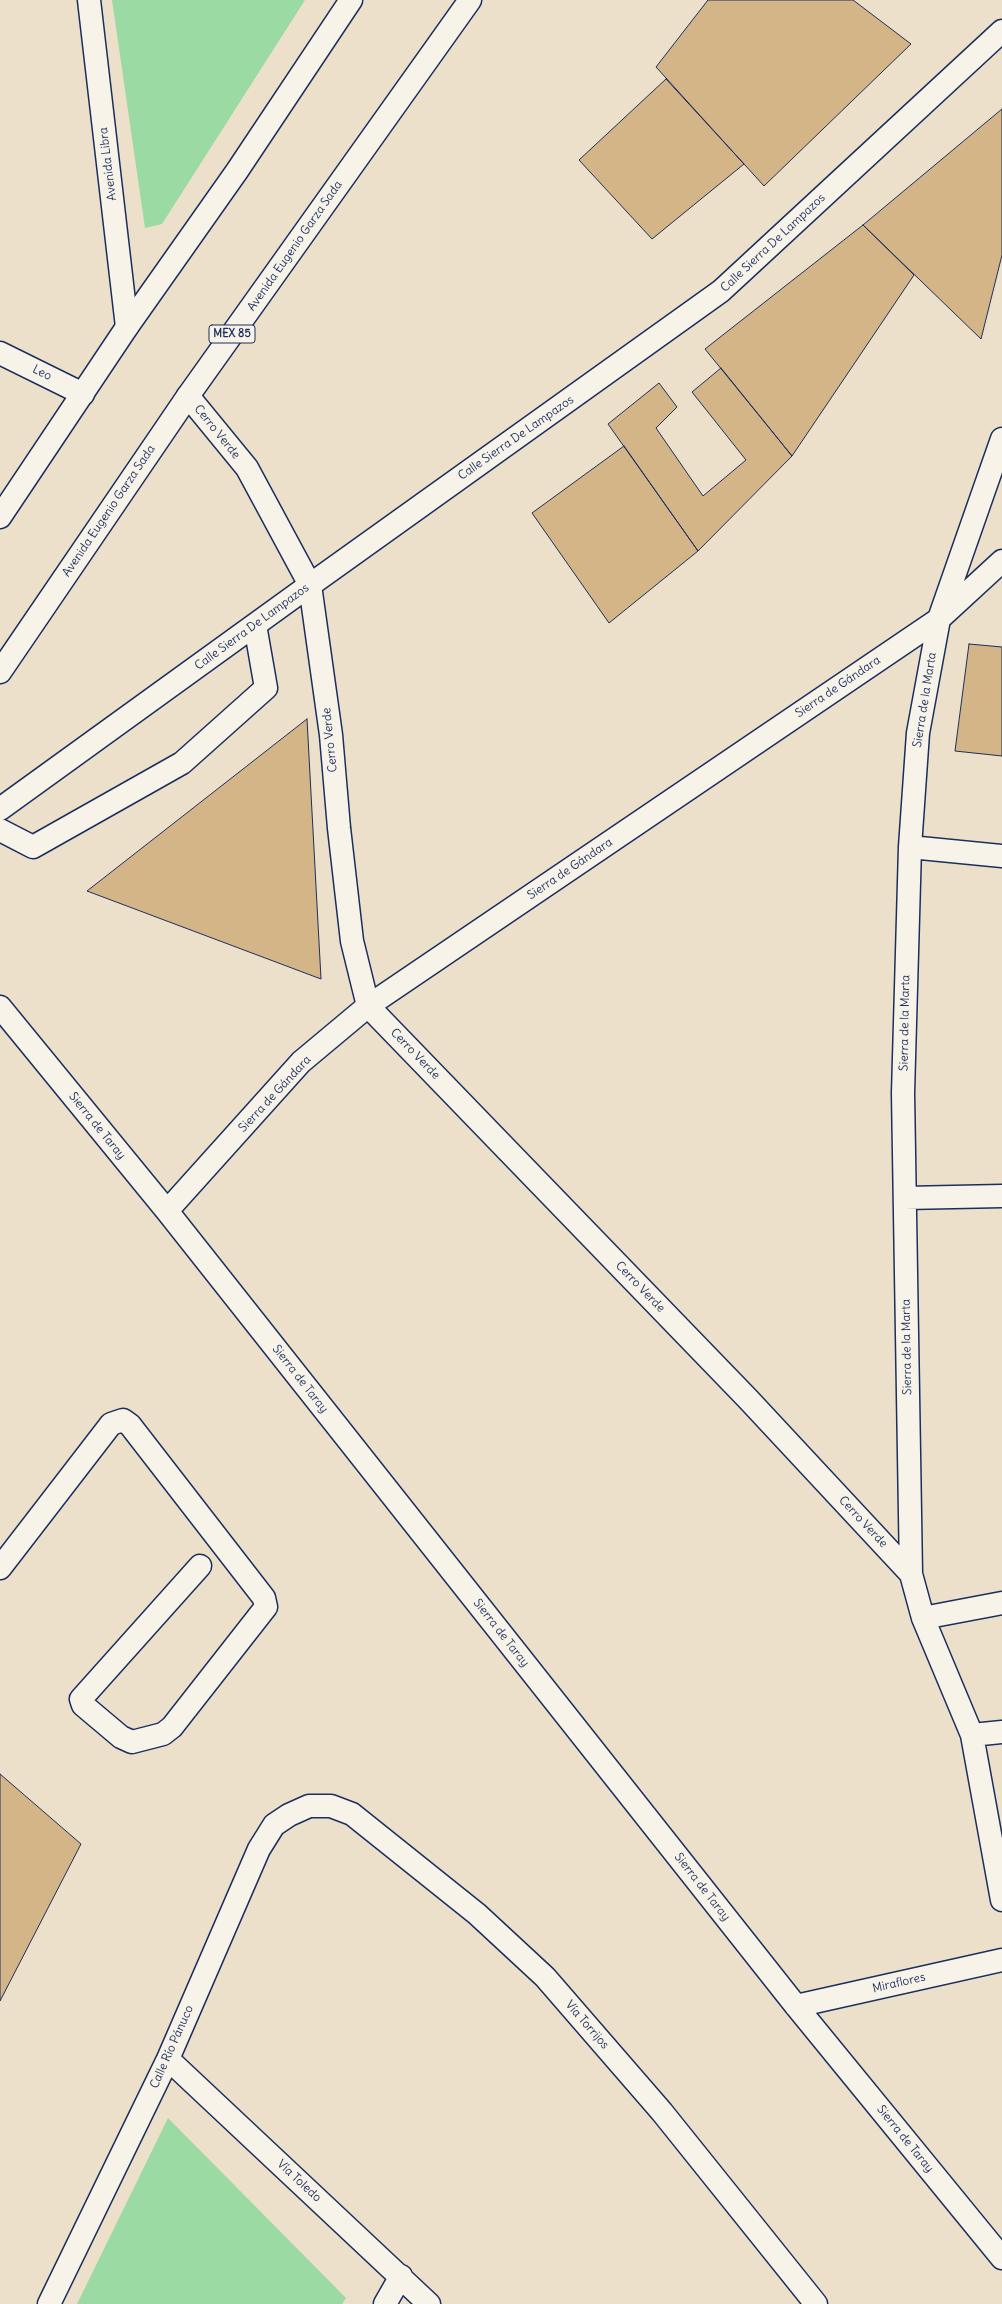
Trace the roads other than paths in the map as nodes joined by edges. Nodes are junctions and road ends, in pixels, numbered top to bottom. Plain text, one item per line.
1 (88, 0) edge
2 (351, 0) edge
3 (470, 0) edge
4 (1002, 31) edge
5 (127, 327) junction
6 (0, 353) edge
7 (83, 394) junction
8 (188, 396) junction
9 (1002, 439) edge
10 (0, 518) edge
11 (1002, 561) edge
12 (310, 585) junction
13 (939, 619) junction
14 (255, 625) junction
15 (0, 672) edge
16 (0, 809) edge
17 (0, 830) edge
18 (910, 847) junction
19 (1002, 856) edge
20 (368, 1006) junction
21 (0, 1007) edge
22 (1002, 1196) edge
23 (905, 1198) junction
24 (167, 1211) junction
25 (200, 1566) dead end
26 (0, 1568) edge
27 (911, 1574) junction
28 (1002, 1603) edge
29 (923, 1618) junction
30 (1002, 1732) edge
31 (972, 1735) junction
32 (309, 1806) joint
33 (1002, 1900) edge
34 (1002, 1960) edge
35 (796, 2006) junction
36 (168, 2059) junction
37 (1002, 2258) edge
38 (401, 2276) junction
39 (49, 2304) edge
40 (385, 2304) edge
41 (429, 2304) edge
42 (816, 2304) edge

1 - 5 main road, Avenida Libra
2 - 5 main road
3 - 8 main road, Avenida Eugenio Garza Sada / MEX 85
4 - 12 main road, Calle Sierra De Lampazos
5 - 7 main road
6 - 7 main road, Leo
7 - 10 main road
8 - 12 main road, Cerro Verde
8 - 15 main road, Avenida Eugenio Garza Sada / MEX 85
9 - 13 main road, Sierra de la Marta
11 - 13 main road, Sierra de Gándara
12 - 14 main road, Calle Sierra De Lampazos
12 - 20 main road, Cerro Verde
13 - 18 main road, Sierra de la Marta
13 - 20 main road, Sierra de Gándara
14 - 16 main road, Calle Sierra De Lampazos
14 - 17 main road
18 - 19 main road
18 - 23 main road, Sierra de la Marta
20 - 24 main road, Sierra de Gándara
20 - 27 main road, Cerro Verde
21 - 24 main road, Sierra de Taray
22 - 23 main road
23 - 27 main road, Sierra de la Marta
24 - 35 main road, Sierra de Taray
25 - 26 main road
27 - 29 main road, Sierra de la Marta
28 - 29 main road
29 - 31 main road
30 - 31 main road
31 - 33 main road
32 - 36 main road, Calle Río Pánuco
32 - 42 main road, Vía Torrijos
34 - 35 main road, Miraflores
35 - 37 main road, Sierra de Taray
36 - 38 main road, Vía Toledo
36 - 39 main road, Calle Río Pánuco
38 - 40 main road
38 - 41 main road, Vía Toledo

